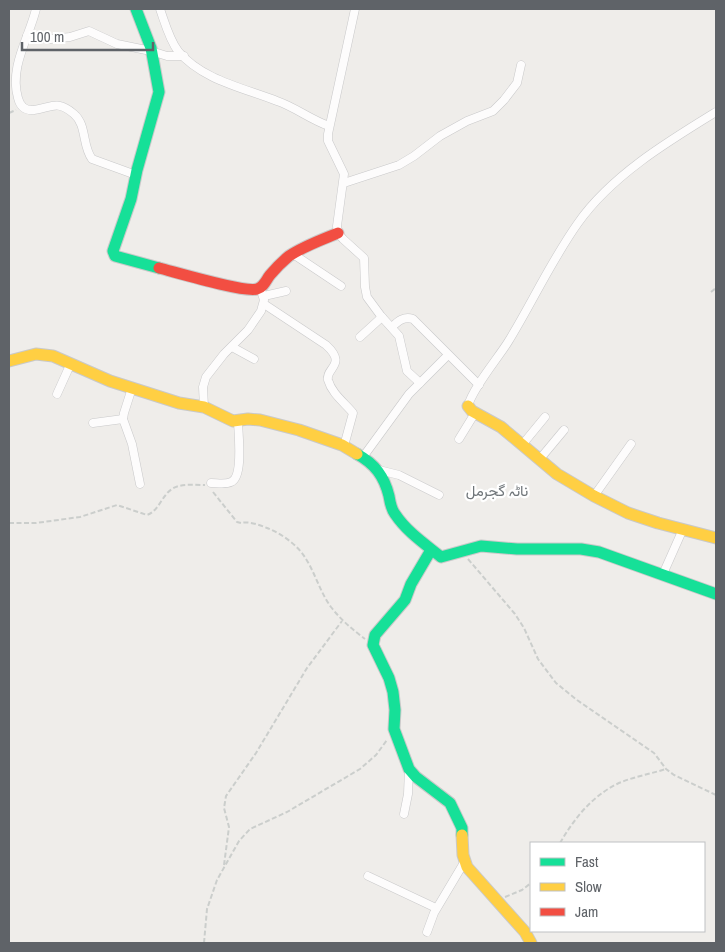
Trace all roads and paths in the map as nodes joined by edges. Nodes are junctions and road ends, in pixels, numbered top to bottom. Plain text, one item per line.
1 (36, 9) edge
2 (136, 9) edge
3 (160, 9) edge
4 (355, 9) edge
5 (27, 36) junction
6 (151, 51) junction
7 (184, 56) junction
8 (522, 65) dead end
9 (17, 69) junction
10 (9, 74) edge
11 (716, 112) edge
12 (329, 126) junction
13 (136, 175) junction
14 (344, 183) junction
15 (338, 234) junction
16 (293, 254) junction
17 (341, 286) dead end
18 (716, 288) edge
19 (286, 291) dead end
20 (711, 292) dead end
21 (263, 296) junction
22 (382, 317) junction
23 (392, 327) junction
24 (360, 338) dead end
25 (232, 347) junction
26 (448, 355) junction
27 (254, 359) dead end
28 (9, 361) edge
29 (71, 363) junction
30 (420, 382) junction
31 (479, 385) junction
32 (132, 388) junction
33 (57, 394) dead end
34 (204, 407) junction
35 (472, 409) junction
36 (545, 417) dead end
37 (124, 419) junction
38 (238, 420) junction
39 (92, 423) dead end
40 (564, 430) dead end
41 (459, 439) dead end
42 (631, 444) dead end
43 (522, 445) junction
44 (344, 446) junction
45 (363, 457) junction
46 (538, 460) junction
47 (379, 470) junction
48 (211, 483) junction
49 (140, 484) dead end
50 (440, 495) dead end
51 (594, 496) junction
52 (9, 523) edge
53 (683, 529) junction
54 (716, 538) edge
55 (431, 550) junction
56 (461, 552) junction
57 (662, 574) junction
58 (716, 594) edge
59 (342, 622) junction
60 (372, 645) junction
61 (394, 729) junction
62 (409, 769) junction
63 (666, 769) junction
64 (716, 795) edge
65 (404, 814) dead end
66 (561, 842) edge
67 (464, 861) junction
68 (224, 867) junction
69 (368, 876) dead end
70 (530, 884) edge
71 (498, 902) junction
72 (436, 908) junction
73 (427, 932) dead end
74 (204, 943) edge
75 (530, 943) edge

1 - 5 street
2 - 6 street
3 - 7 street
4 - 12 street
5 - 6 street
5 - 9 street
6 - 7 street
6 - 13 street
7 - 12 street
8 - 14 street
9 - 10 street
9 - 13 street
11 - 31 street
12 - 14 street
13 - 21 street
14 - 15 street
15 - 16 street
15 - 22 street
16 - 17 street
16 - 21 street
18 - 20 path
19 - 21 street
21 - 25 street
21 - 44 street
22 - 23 street
22 - 24 street
23 - 26 street
23 - 30 street
25 - 27 street
25 - 34 street
26 - 30 street
26 - 31 street
28 - 29 street
29 - 32 street
29 - 33 street
30 - 45 street
31 - 35 street
32 - 34 street
32 - 37 street
34 - 38 street
35 - 41 street
35 - 43 street
36 - 43 street
37 - 39 street
37 - 49 street
38 - 44 street
38 - 48 street
40 - 46 street
42 - 51 street
43 - 46 street
44 - 45 street
45 - 47 street
46 - 51 street
47 - 50 street
47 - 55 street
48 - 52 path
48 - 59 path
51 - 53 street
53 - 54 street
53 - 57 street
55 - 56 street
55 - 60 street
56 - 57 street
56 - 63 path
57 - 58 street
59 - 60 path
59 - 68 path
60 - 61 street
61 - 62 street
61 - 68 path
62 - 65 street
62 - 67 street
63 - 64 path
63 - 66 path
67 - 71 street
67 - 72 street
68 - 74 path
69 - 72 street
70 - 71 path
71 - 75 street
72 - 73 street

